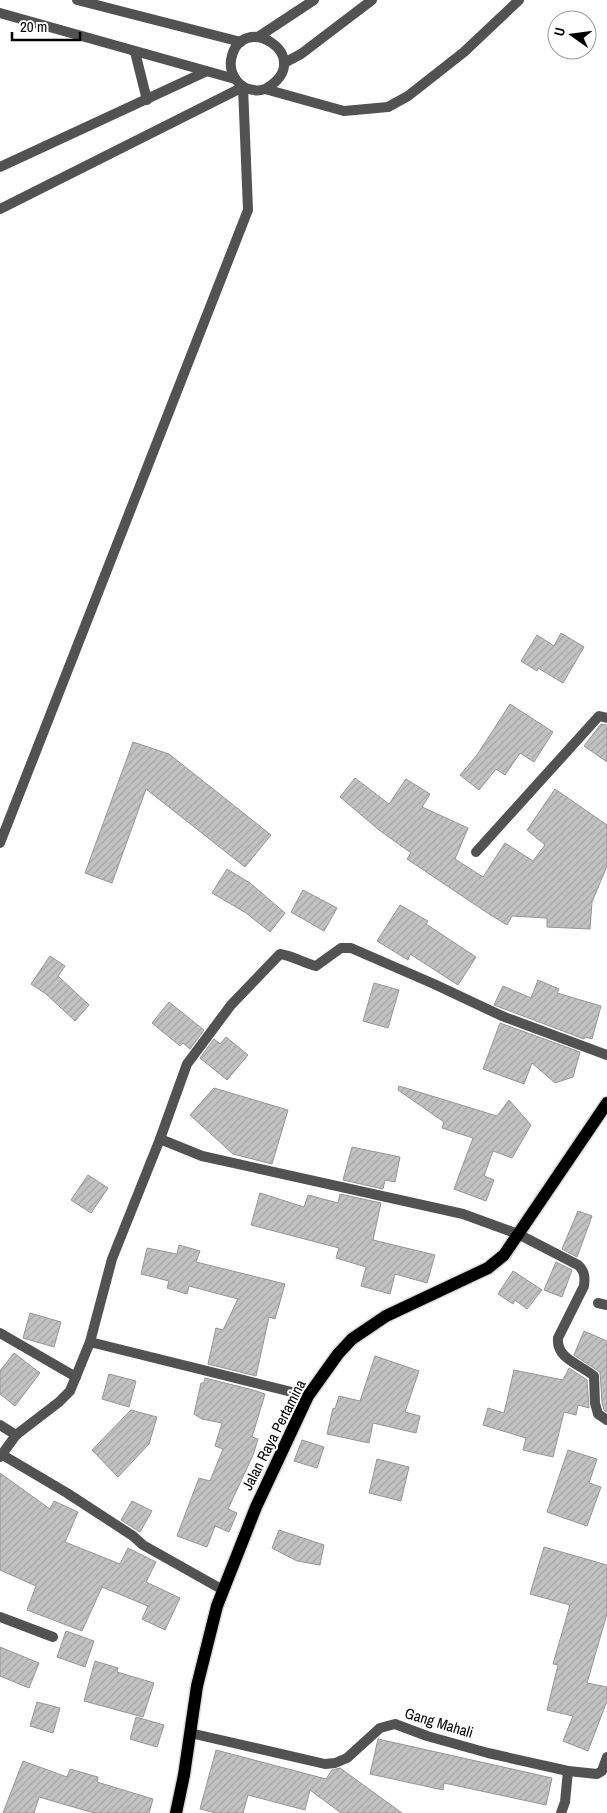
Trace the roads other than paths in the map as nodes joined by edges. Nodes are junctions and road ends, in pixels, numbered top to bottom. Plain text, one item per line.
1 (77, 0) edge
2 (314, 0) edge
3 (372, 0) edge
4 (507, 0) edge
5 (519, 0) edge
6 (0, 13) edge
7 (501, 17) junction
8 (258, 36) junction
9 (241, 42) junction
10 (135, 52) junction
11 (284, 63) junction
12 (205, 72) junction
13 (235, 79) junction
14 (243, 87) junction
15 (265, 89) junction
16 (147, 100) junction
17 (0, 167) edge
18 (0, 209) edge
19 (607, 718) edge
20 (0, 843) edge
21 (476, 852) dead end
22 (607, 1055) edge
23 (607, 1103) edge
24 (160, 1138) junction
25 (518, 1234) junction
26 (0, 1333) edge
27 (90, 1342) junction
28 (76, 1377) junction
29 (308, 1396) junction
30 (607, 1420) edge
31 (0, 1424) edge
32 (16, 1436) junction
33 (1, 1456) edge
34 (223, 1590) junction
35 (0, 1617) edge
36 (53, 1637) dead end
37 (190, 1733) junction
38 (607, 1757) edge
39 (568, 1771) junction
40 (176, 1813) edge
41 (561, 1813) edge

1 - 9 street
2 - 8 street
3 - 11 street
4 - 7 street
5 - 7 street
6 - 10 street
7 - 15 street
8 - 9 street
8 - 11 street
9 - 13 street
10 - 12 street
10 - 16 street
11 - 15 street
12 - 13 street
12 - 16 street
13 - 14 street
14 - 15 street
14 - 18 street
14 - 20 street
16 - 17 street
19 - 21 street
22 - 24 street
23 - 25 main road, Jalan Raya Pertamina
24 - 25 street
24 - 27 street
25 - 29 main road, Jalan Raya Pertamina
25 - 30 street
26 - 28 street
27 - 28 street
27 - 29 street
28 - 32 street
29 - 34 main road, Jalan Raya Pertamina
31 - 32 street
32 - 33 street
33 - 34 street
34 - 37 main road, Jalan Raya Pertamina
35 - 36 street
37 - 39 street, Gang Mahali
37 - 40 main road, Jalan Raya Pertamina
38 - 39 street, Gang Mahali
39 - 41 street

